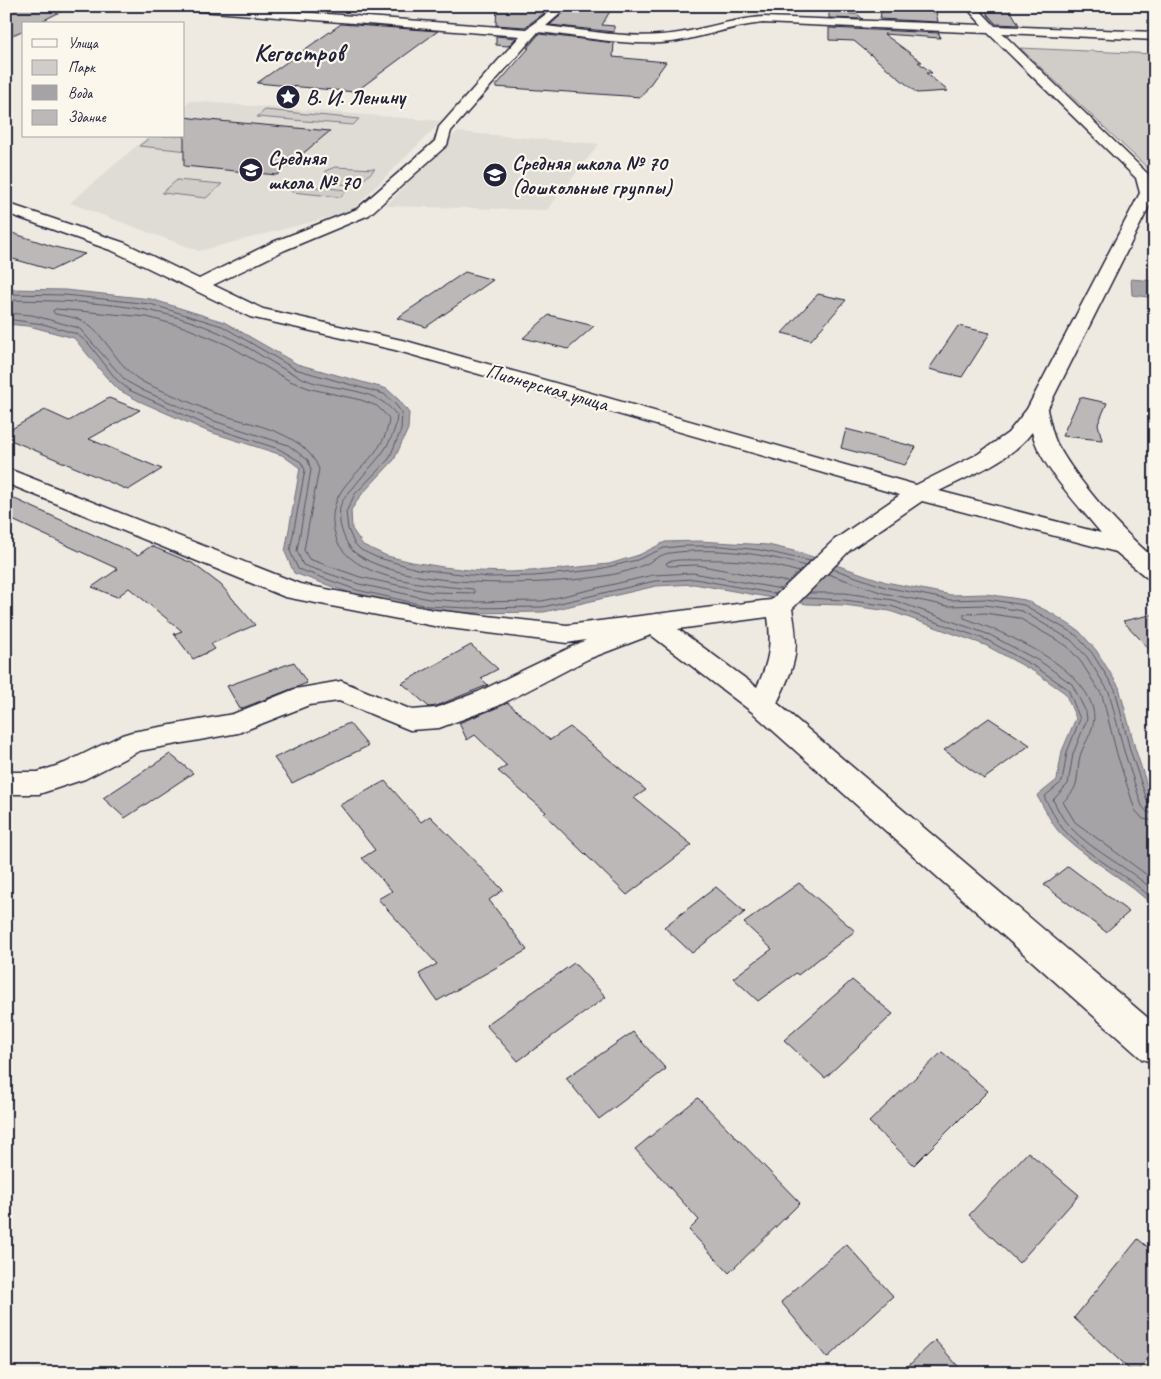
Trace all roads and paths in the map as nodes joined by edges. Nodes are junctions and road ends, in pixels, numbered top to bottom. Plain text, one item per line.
1 (174, 6) edge
2 (564, 6) edge
3 (970, 6) edge
4 (531, 30) junction
5 (992, 30) junction
6 (1155, 36) edge
7 (6, 208) edge
8 (200, 286) junction
9 (1037, 410) junction
10 (6, 475) edge
11 (918, 493) junction
12 (1126, 547) junction
13 (1155, 572) edge
14 (780, 607) junction
15 (654, 624) junction
16 (762, 705) junction
17 (6, 783) edge
18 (1155, 1047) edge

1 - 4 street
2 - 4 street
3 - 5 street
4 - 5 street
4 - 8 street
5 - 6 street
5 - 9 street
7 - 8 street, Пионерская улица
8 - 11 street, Пионерская улица
9 - 11 street
9 - 12 street
10 - 15 street
11 - 12 street, Пионерская улица
11 - 14 street
12 - 13 street
14 - 15 street
14 - 16 street
15 - 16 street
15 - 17 street
16 - 18 street

